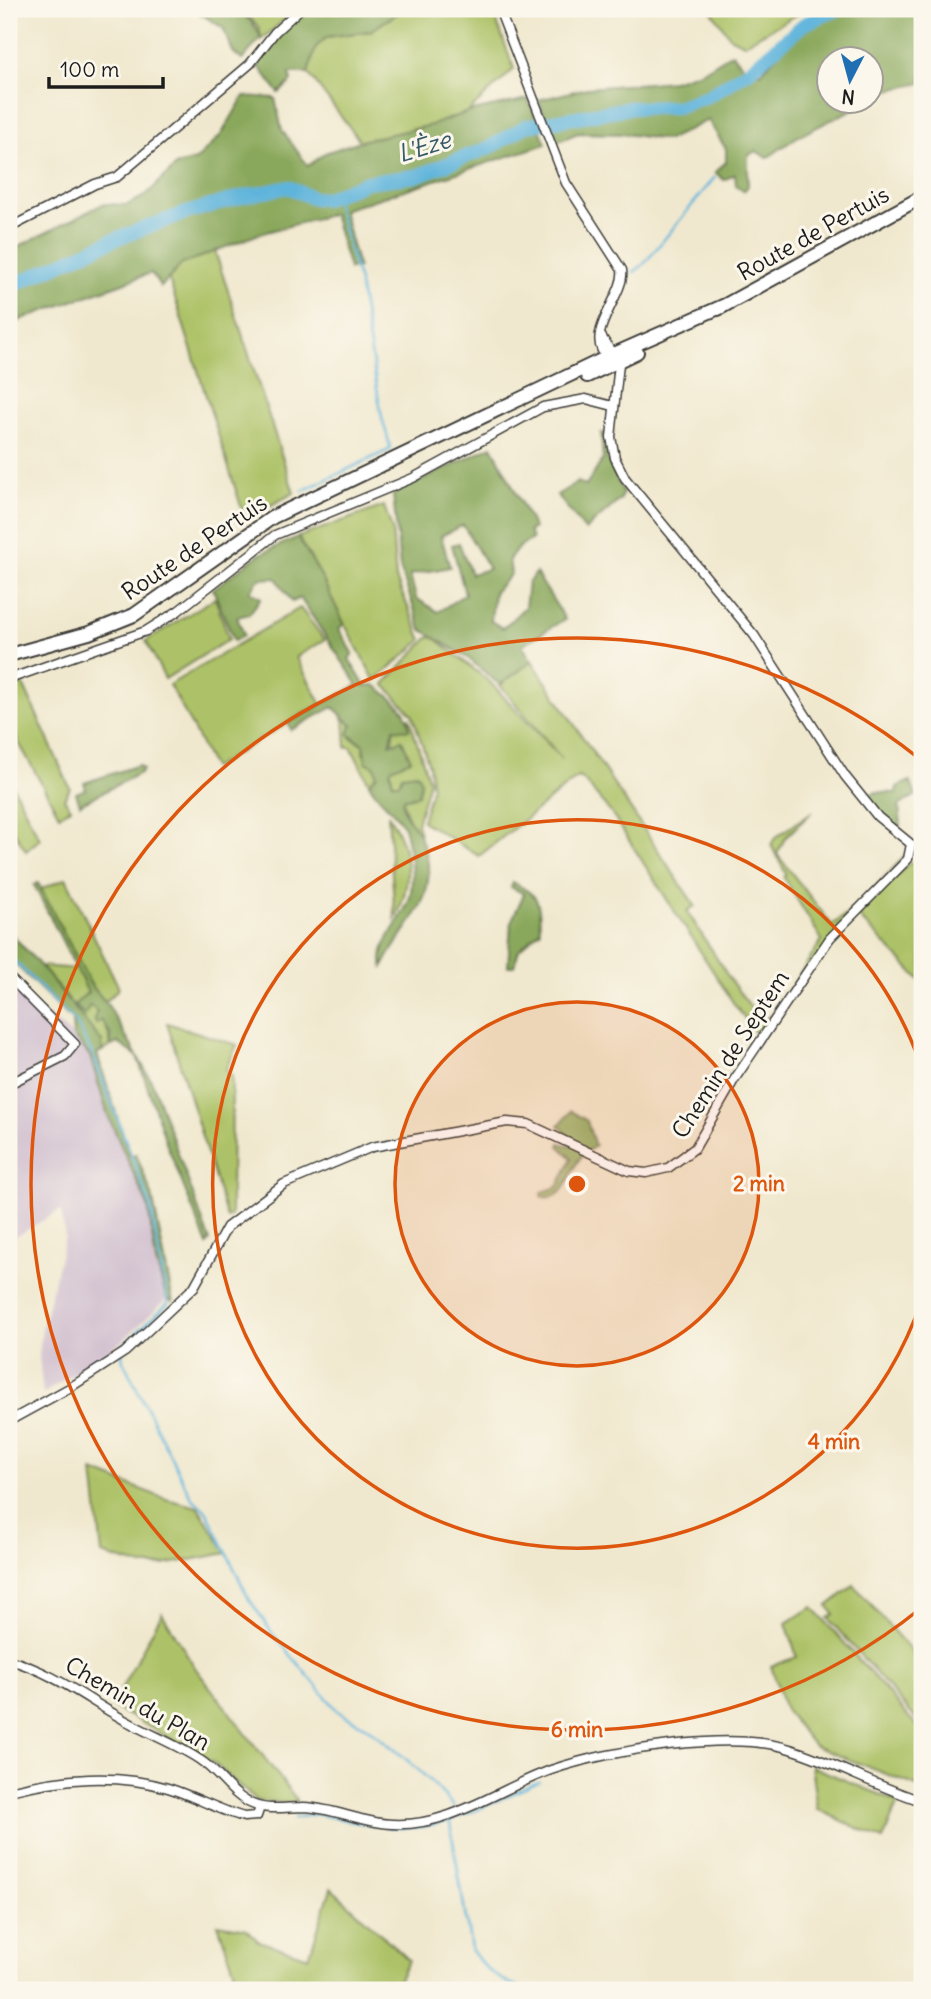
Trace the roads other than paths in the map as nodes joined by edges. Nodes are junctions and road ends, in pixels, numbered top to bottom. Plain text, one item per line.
1 (300, 9) edge
2 (499, 9) edge
3 (922, 197) edge
4 (9, 228) edge
5 (613, 358) junction
6 (613, 406) junction
7 (9, 655) edge
8 (9, 679) edge
9 (9, 977) edge
10 (9, 1084) edge
11 (9, 1421) edge
12 (9, 1660) edge
13 (9, 1790) edge
14 (922, 1801) edge
15 (260, 1807) junction

1 - 4 street
2 - 5 street
3 - 5 main road, Route de Pertuis
5 - 6 street, Chemin de Septem
5 - 7 main road, Route de Pertuis
6 - 8 street
6 - 11 street, Chemin de Septem
9 - 10 street
12 - 15 street, Chemin du Plan
13 - 15 street
14 - 15 street

